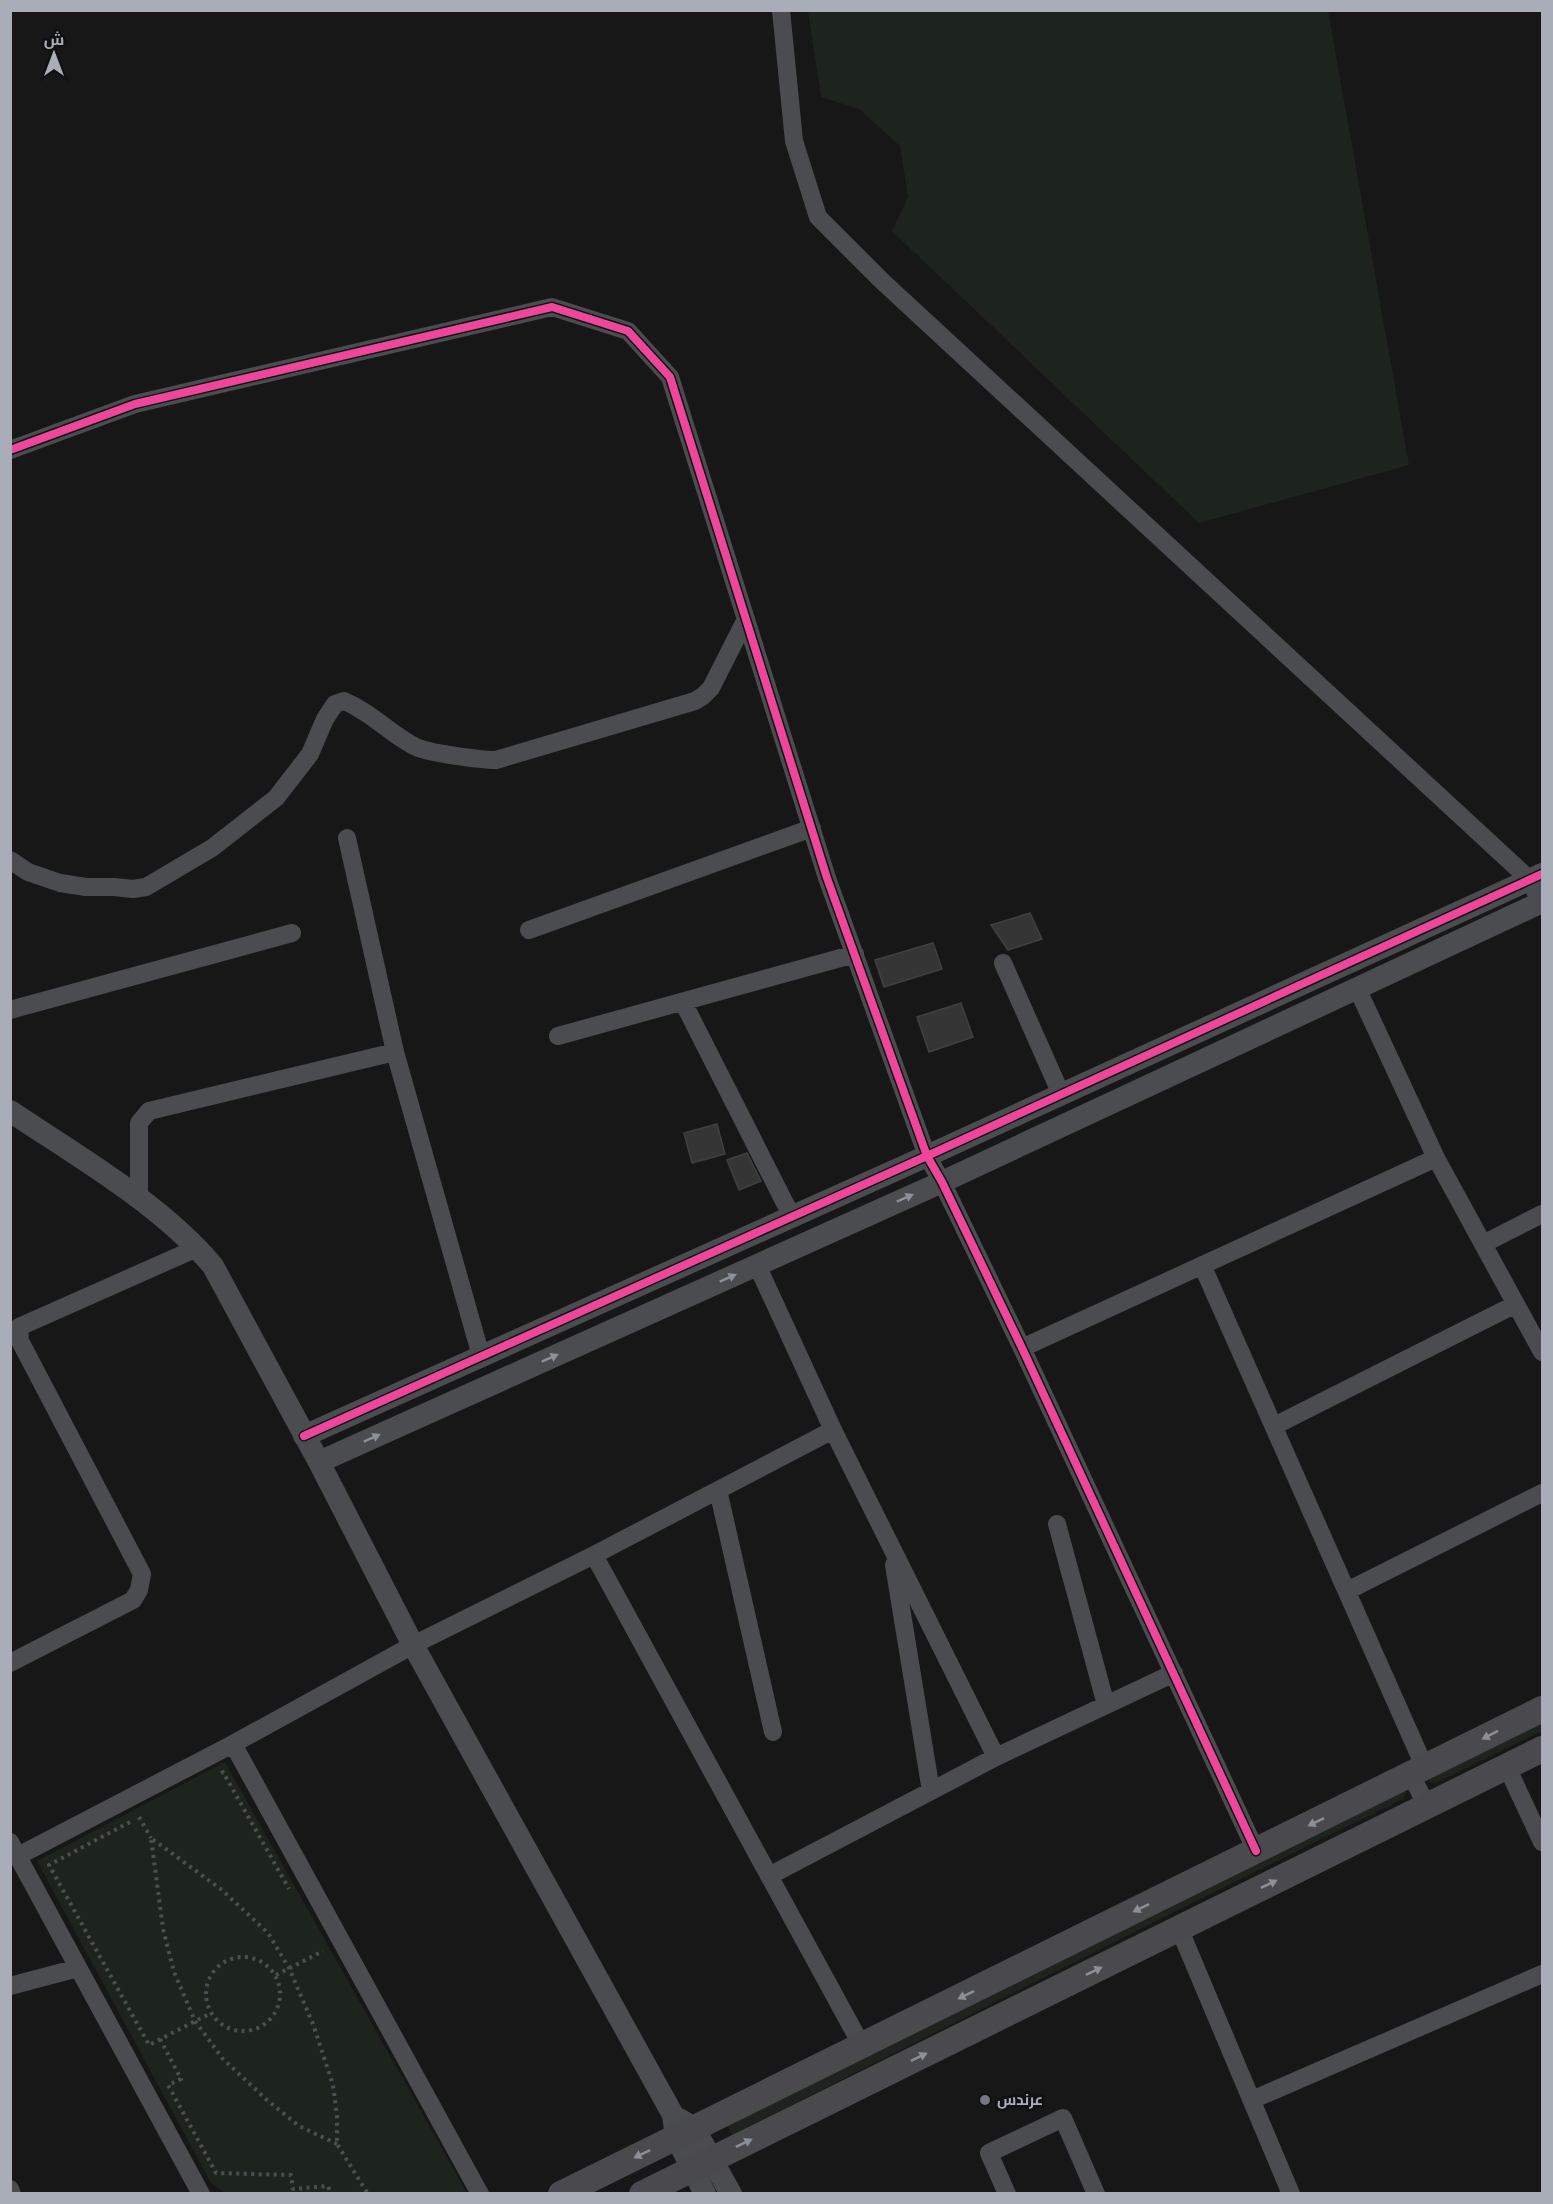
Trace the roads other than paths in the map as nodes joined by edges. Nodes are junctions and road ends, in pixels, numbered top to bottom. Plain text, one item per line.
1 (781, 10) edge
2 (10, 450) edge
3 (746, 619) junction
4 (812, 828) junction
5 (347, 838) dead end
6 (10, 860) edge
7 (1536, 877) edge
8 (1542, 904) edge
9 (529, 930) dead end
10 (292, 933) dead end
11 (855, 954) junction
12 (1003, 963) dead end
13 (1357, 988) junction
14 (683, 1002) junction
15 (10, 1010) edge
16 (558, 1036) dead end
17 (395, 1052) junction
18 (1061, 1095) junction
19 (10, 1111) edge
20 (927, 1156) junction
21 (1436, 1158) junction
22 (942, 1182) junction
23 (139, 1199) junction
24 (1542, 1214) edge
25 (792, 1217) junction
26 (1483, 1244) junction
27 (197, 1248) junction
28 (757, 1265) junction
29 (1202, 1265) junction
30 (1516, 1304) junction
31 (1023, 1348) junction
32 (1542, 1352) edge
33 (481, 1356) junction
34 (1274, 1426) junction
35 (833, 1430) junction
36 (304, 1436) junction
37 (319, 1462) junction
38 (718, 1490) junction
39 (1542, 1493) edge
40 (1057, 1524) dead end
41 (891, 1545) junction
42 (594, 1555) junction
43 (1347, 1591) junction
44 (413, 1645) junction
45 (10, 1663) edge
46 (1174, 1673) junction
47 (1106, 1706) junction
48 (1542, 1709) edge
49 (773, 1732) dead end
50 (233, 1744) junction
51 (1542, 1749) edge
52 (996, 1757) junction
53 (1506, 1767) junction
54 (1418, 1771) junction
55 (931, 1791) junction
56 (1427, 1806) junction
57 (1542, 1842) edge
58 (14, 1849) edge
59 (1256, 1851) junction
60 (769, 1876) junction
61 (1179, 1928) junction
62 (78, 1968) junction
63 (1542, 1974) edge
64 (10, 1986) edge
65 (862, 2046) junction
66 (1252, 2100) junction
67 (681, 2127) junction
68 (702, 2164) junction
69 (10, 2189) edge
70 (12, 2193) edge
71 (201, 2193) edge
72 (480, 2193) edge
73 (561, 2193) edge
74 (642, 2193) edge
75 (705, 2193) edge
76 (731, 2193) edge
77 (1007, 2193) edge
78 (1096, 2193) edge
79 (1291, 2193) edge

1 - 7 street
2 - 3 street
3 - 4 street
3 - 6 street
4 - 9 street
4 - 11 street
5 - 17 street
7 - 8 street
7 - 18 street
8 - 13 street
10 - 15 street
11 - 14 street
11 - 20 street
12 - 18 street
13 - 21 street
13 - 22 street
14 - 16 street
14 - 25 street
17 - 23 street
17 - 33 street
18 - 20 street
19 - 23 street
20 - 22 street
20 - 25 street
21 - 26 street
21 - 29 street
28 -> 22 street
22 - 31 street
23 - 27 street
24 - 26 street
25 - 33 street
26 - 30 street
27 - 36 street
27 - 45 street
28 - 35 street
37 -> 28 street
29 - 31 street
29 - 34 street
30 - 32 street
30 - 34 street
31 - 46 street
33 - 36 street
34 - 43 street
35 - 38 street
35 - 41 street
36 - 37 street
37 - 44 street
38 - 42 street
38 - 49 street
39 - 43 street
40 - 47 street
41 - 52 street
41 - 55 street
42 - 44 street
42 - 60 street
43 - 54 street
44 - 50 street
44 - 67 street
46 - 47 street
46 - 59 street
47 - 52 street
48 -> 54 main road
50 - 58 street
50 - 72 street
51 - 53 main road
52 - 55 street
53 - 56 main road
53 - 57 street
54 - 56 street
54 -> 59 main road
55 - 60 street
61 -> 56 main road
58 - 62 street
59 -> 65 main road
60 - 65 street
61 - 66 street
68 -> 61 main road
62 - 64 street
62 - 71 street
63 - 66 street
65 - 67 main road
66 - 79 street
67 - 68 street
67 -> 73 main road
68 - 74 main road
68 - 75 street
68 - 76 street
69 - 70 street
77 - 78 street

